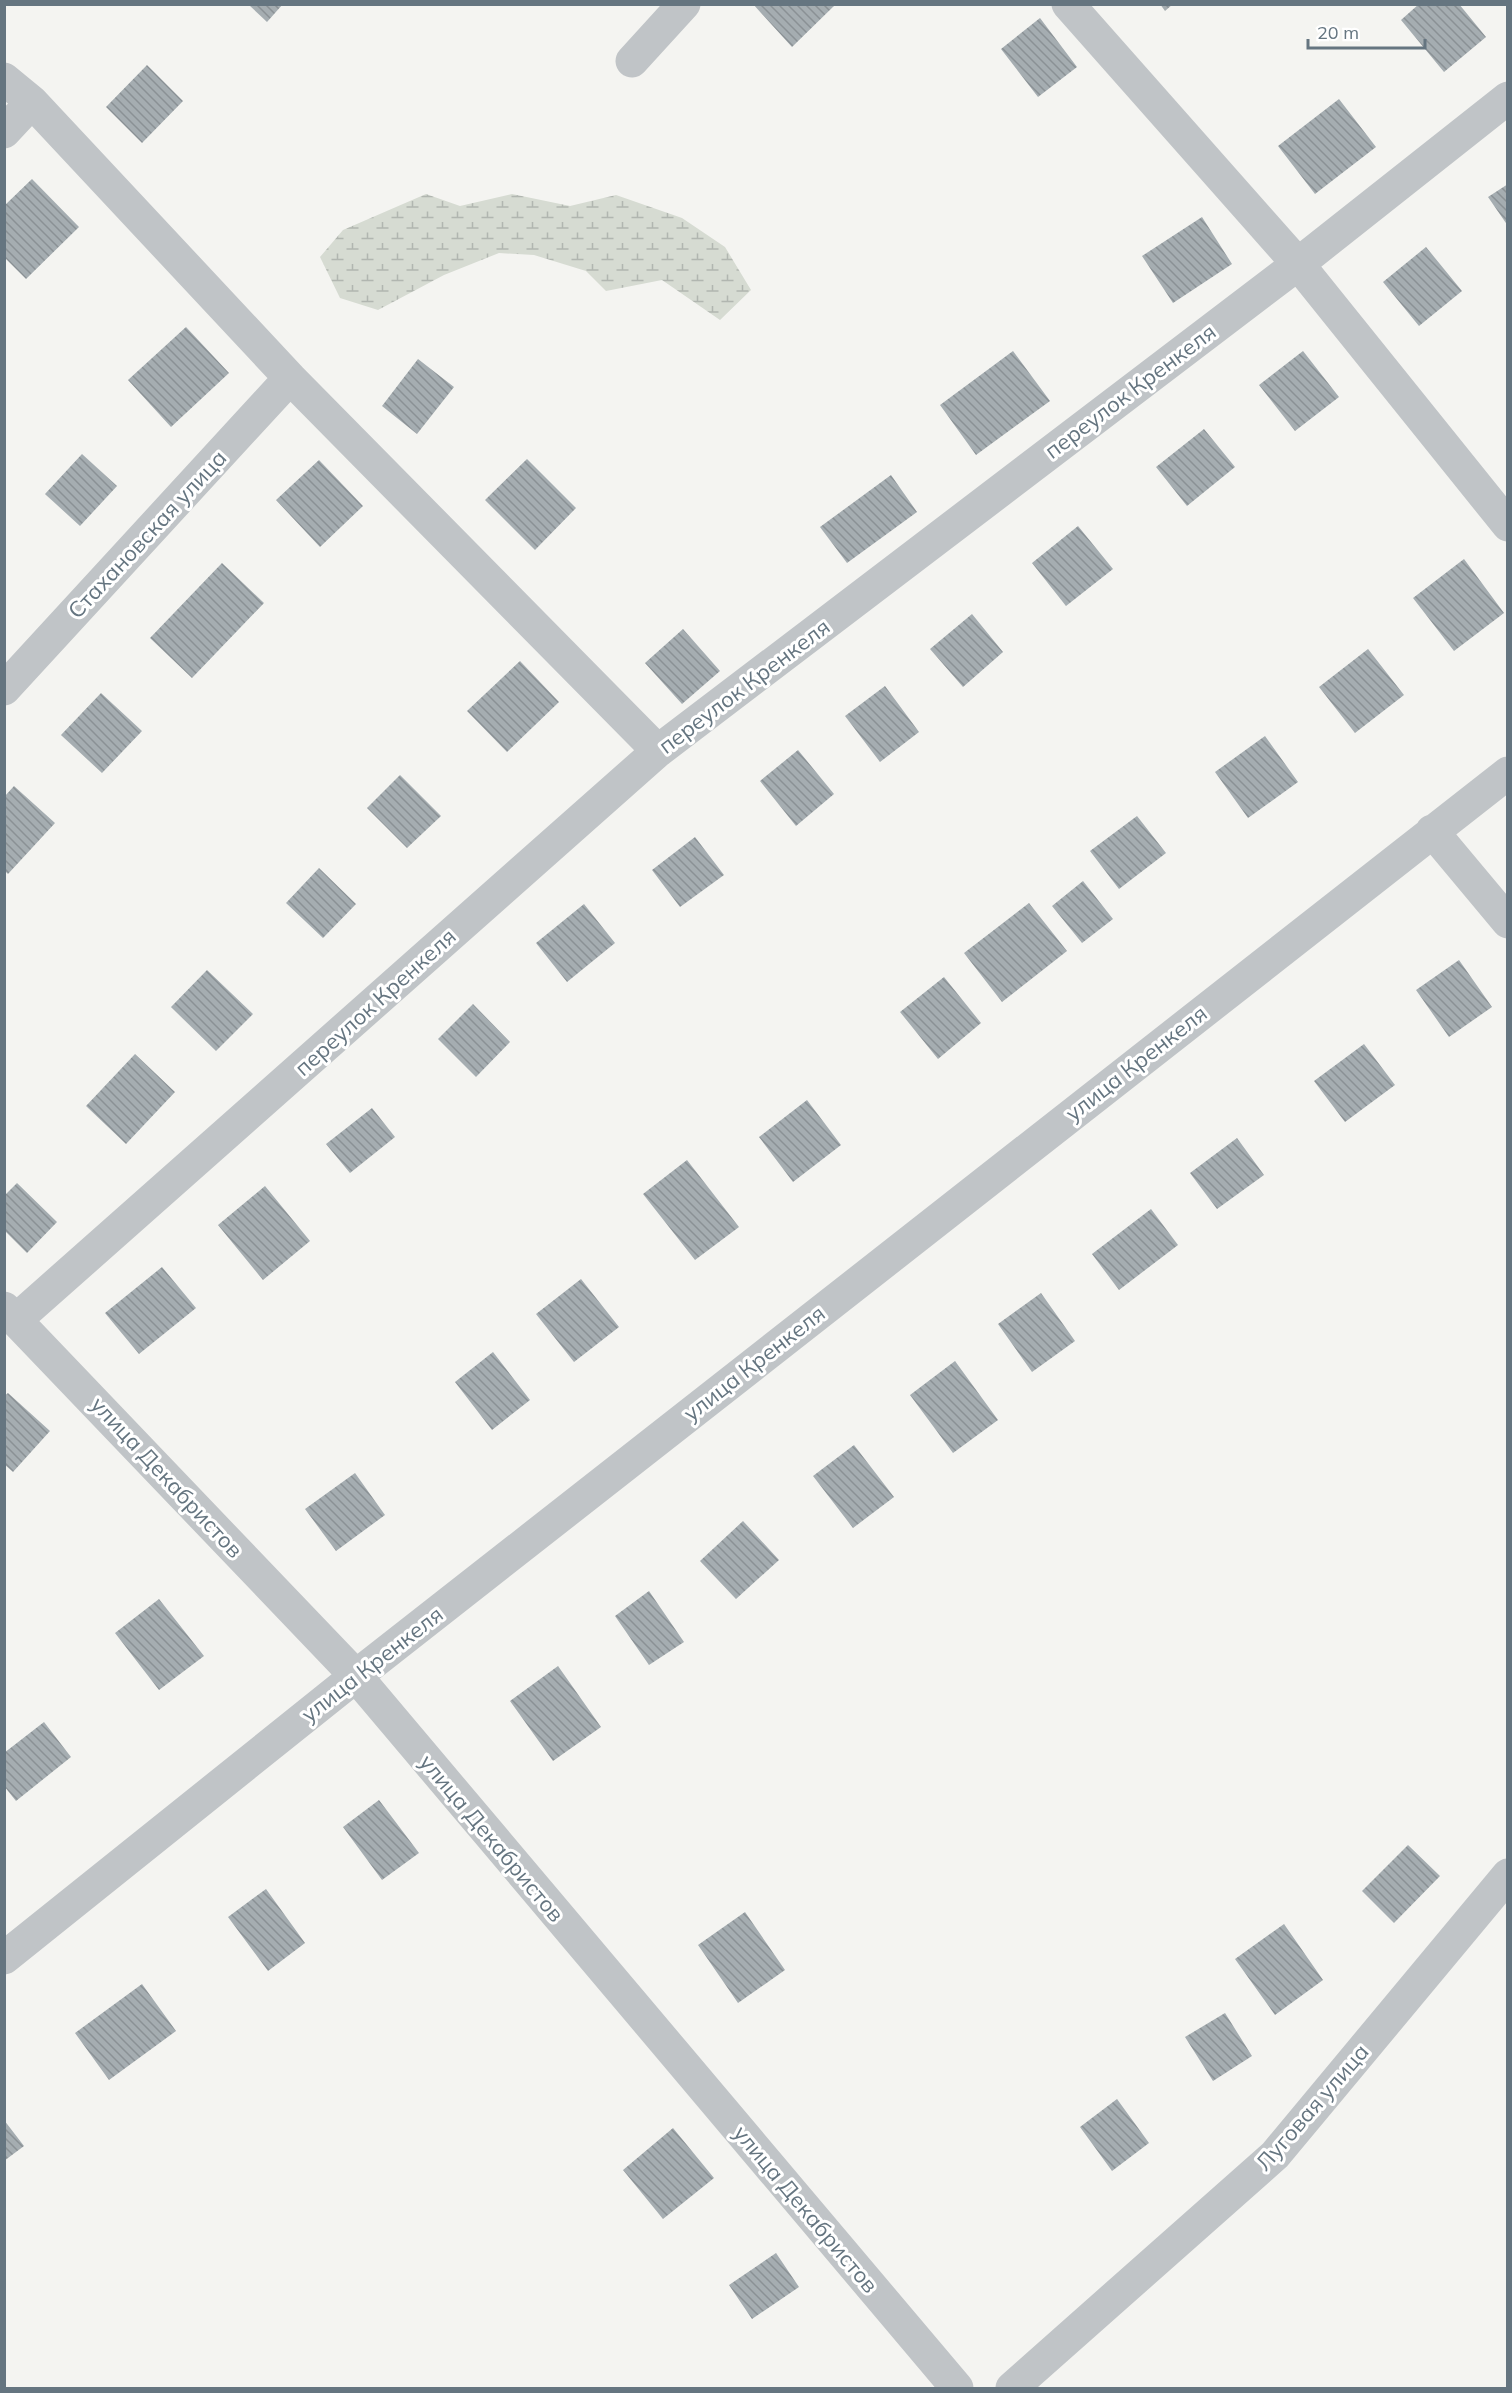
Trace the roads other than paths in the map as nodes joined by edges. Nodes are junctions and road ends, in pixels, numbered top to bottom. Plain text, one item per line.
1 (684, 4) edge
2 (1068, 4) edge
3 (632, 61) dead end
4 (4, 79) edge
5 (1508, 98) edge
6 (32, 102) junction
7 (4, 132) edge
8 (1298, 264) junction
9 (290, 378) junction
10 (1508, 525) edge
11 (4, 689) edge
12 (658, 751) junction
13 (1508, 772) edge
14 (1432, 831) junction
15 (1508, 922) edge
16 (11, 1314) edge
17 (356, 1676) junction
18 (1508, 1875) edge
19 (4, 1958) edge
20 (957, 2388) edge
21 (1012, 2388) edge

1 - 3 street
2 - 8 street
4 - 6 street
5 - 8 street, переулок Кренкеля
6 - 7 street
6 - 9 street
8 - 10 street
8 - 12 street, переулок Кренкеля
9 - 11 street, Стахановская улица
9 - 12 street
12 - 16 street, переулок Кренкеля
13 - 14 street, улица Кренкеля
14 - 15 street
14 - 17 street, улица Кренкеля
16 - 17 street, улица Декабристов
17 - 19 street, улица Кренкеля
17 - 20 street, улица Декабристов
18 - 21 street, Луговая улица

